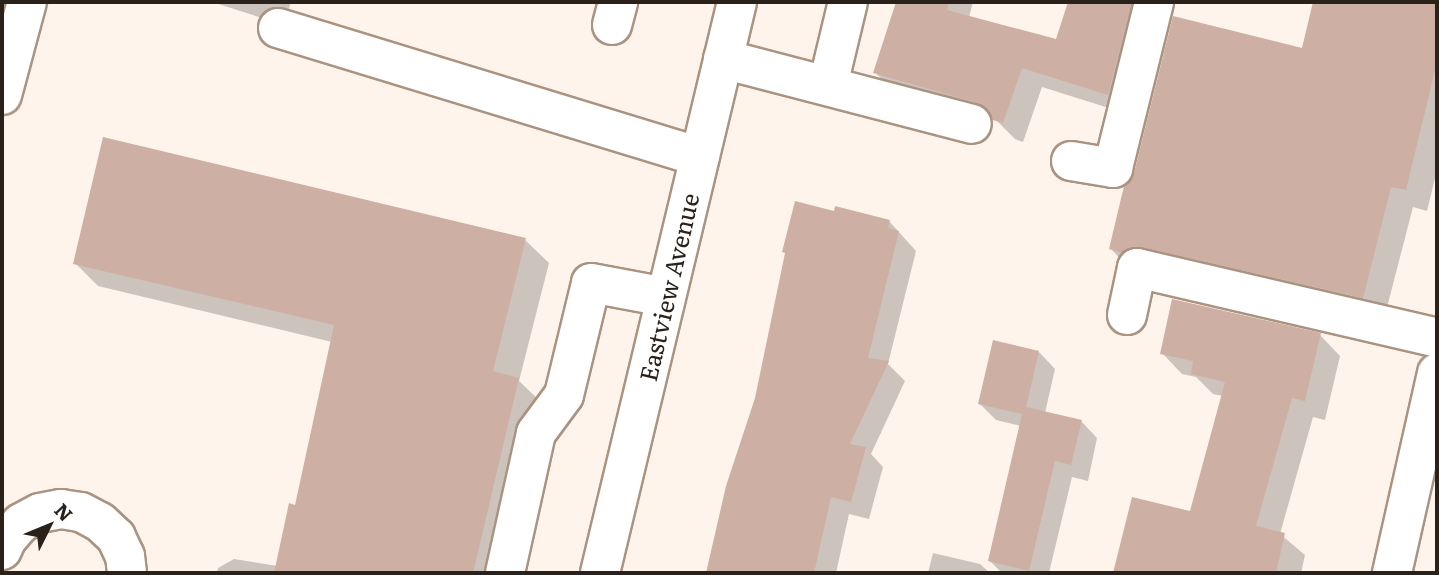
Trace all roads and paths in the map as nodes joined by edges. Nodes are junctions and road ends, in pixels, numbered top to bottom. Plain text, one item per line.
1 (27, 2) edge
2 (737, 2) edge
3 (848, 2) edge
4 (1154, 2) edge
5 (278, 28) dead end
6 (723, 59) junction
7 (828, 85) junction
8 (2, 95) edge
9 (972, 124) dead end
10 (700, 157) junction
11 (1072, 161) dead end
12 (666, 298) junction
13 (1127, 314) dead end
14 (1437, 338) edge
15 (1437, 373) edge
16 (2, 550) edge
17 (127, 573) edge
18 (505, 573) edge
19 (600, 573) edge
20 (1392, 573) edge

1 - 8 street
2 - 6 street, Eastview Avenue
3 - 7 street
4 - 11 street
5 - 10 street
6 - 7 street
6 - 10 street, Eastview Avenue
7 - 9 street
10 - 12 street, Eastview Avenue
12 - 18 street
12 - 19 street, Eastview Avenue
13 - 14 street
15 - 20 street
16 - 17 street

